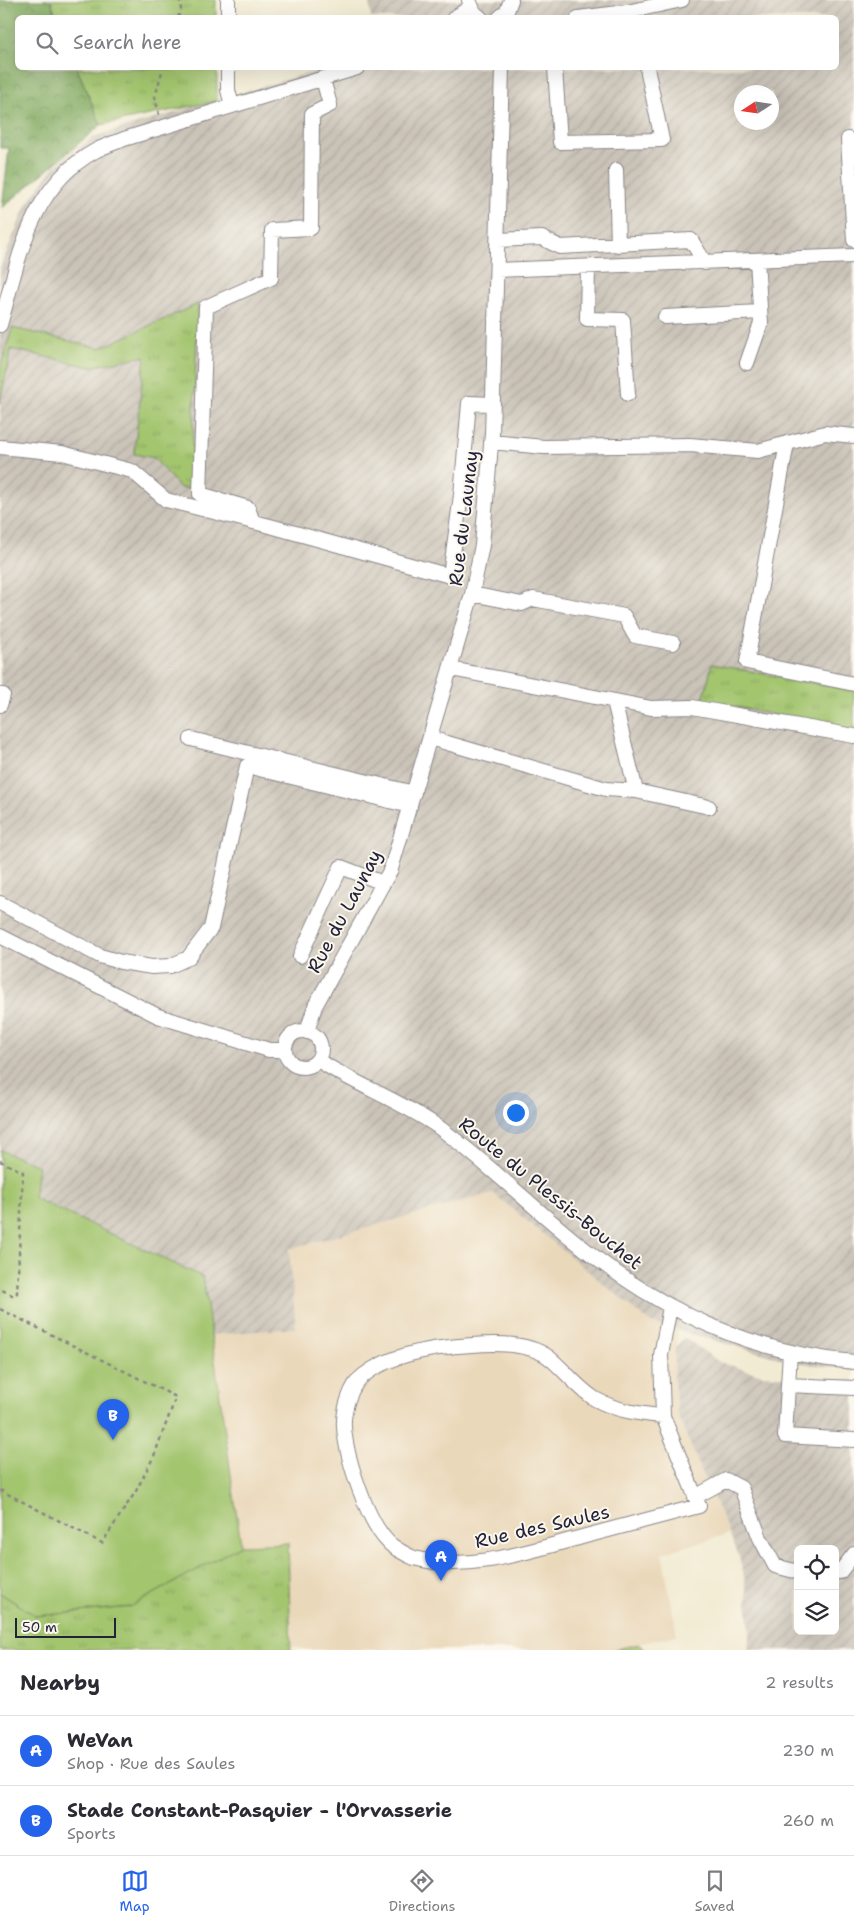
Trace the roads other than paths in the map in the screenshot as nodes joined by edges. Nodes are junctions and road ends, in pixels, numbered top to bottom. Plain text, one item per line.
1 (228, 0) edge
2 (682, 0) edge
3 (470, 4) edge
4 (228, 15) edge
5 (457, 15) edge
6 (479, 15) edge
7 (602, 15) edge
8 (228, 70) edge
9 (351, 70) edge
10 (502, 70) edge
11 (555, 70) edge
12 (647, 70) edge
13 (323, 79) junction
14 (232, 106) junction
15 (848, 139) dead end
16 (616, 170) dead end
17 (498, 240) junction
18 (854, 240) edge
19 (618, 245) junction
20 (854, 256) edge
21 (757, 260) junction
22 (704, 263) junction
23 (588, 267) junction
24 (497, 270) junction
25 (760, 312) junction
26 (665, 317) dead end
27 (0, 325) edge
28 (748, 362) dead end
29 (628, 394) dead end
30 (493, 404) junction
31 (854, 436) edge
32 (491, 442) junction
33 (788, 443) junction
34 (0, 447) edge
35 (253, 522) junction
36 (472, 594) junction
37 (673, 643) dead end
38 (451, 669) junction
39 (854, 684) edge
40 (0, 695) edge
41 (614, 701) junction
42 (0, 705) edge
43 (854, 736) edge
44 (430, 738) junction
45 (191, 739) dead end
46 (636, 791) junction
47 (412, 800) junction
48 (709, 806) dead end
49 (383, 883) junction
50 (0, 903) edge
51 (0, 936) edge
52 (300, 956) dead end
53 (307, 1032) junction
54 (284, 1050) junction
55 (318, 1060) junction
56 (670, 1308) junction
57 (790, 1352) junction
58 (854, 1362) edge
59 (788, 1385) junction
60 (854, 1388) edge
61 (663, 1416) junction
62 (854, 1440) edge
63 (695, 1497) junction
64 (852, 1561) edge
65 (794, 1571) edge
66 (839, 1572) edge

1 - 4 street
2 - 7 street
3 - 5 street
3 - 6 street
8 - 14 street
9 - 13 street
10 - 17 street, Rue du Launay
11 - 12 street
13 - 14 street
13 - 35 street
14 - 27 street
15 - 18 street
16 - 19 street
17 - 19 street
17 - 24 street, Rue du Launay
19 - 22 street
20 - 21 street
21 - 22 street
21 - 25 street
22 - 23 street
23 - 24 street
23 - 29 street
24 - 30 street, Rue du Launay
25 - 26 street
25 - 28 street
30 - 32 street, Rue du Launay
30 - 35 street
31 - 33 street
32 - 33 street
32 - 36 street, Rue du Launay
33 - 39 street
34 - 35 street
36 - 37 street
36 - 38 street, Rue du Launay
38 - 41 street
38 - 44 street, Rue du Launay
40 - 42 street
41 - 43 street
41 - 46 street
44 - 46 street
44 - 47 street, Rue du Launay
45 - 47 street
46 - 48 street
47 - 49 street, Rue du Launay
47 - 50 street
49 - 52 street
49 - 53 street, Rue du Launay
51 - 54 street
53 - 54 street
53 - 55 street
54 - 55 street
55 - 56 street, Route du Plessis-Bouchet
56 - 57 street, Route du Plessis-Bouchet
56 - 61 street
57 - 58 street, Route du Plessis-Bouchet
57 - 59 street
59 - 60 street
59 - 62 street
61 - 63 street
61 - 63 street, Rue des Saules
63 - 65 street
64 - 66 street

